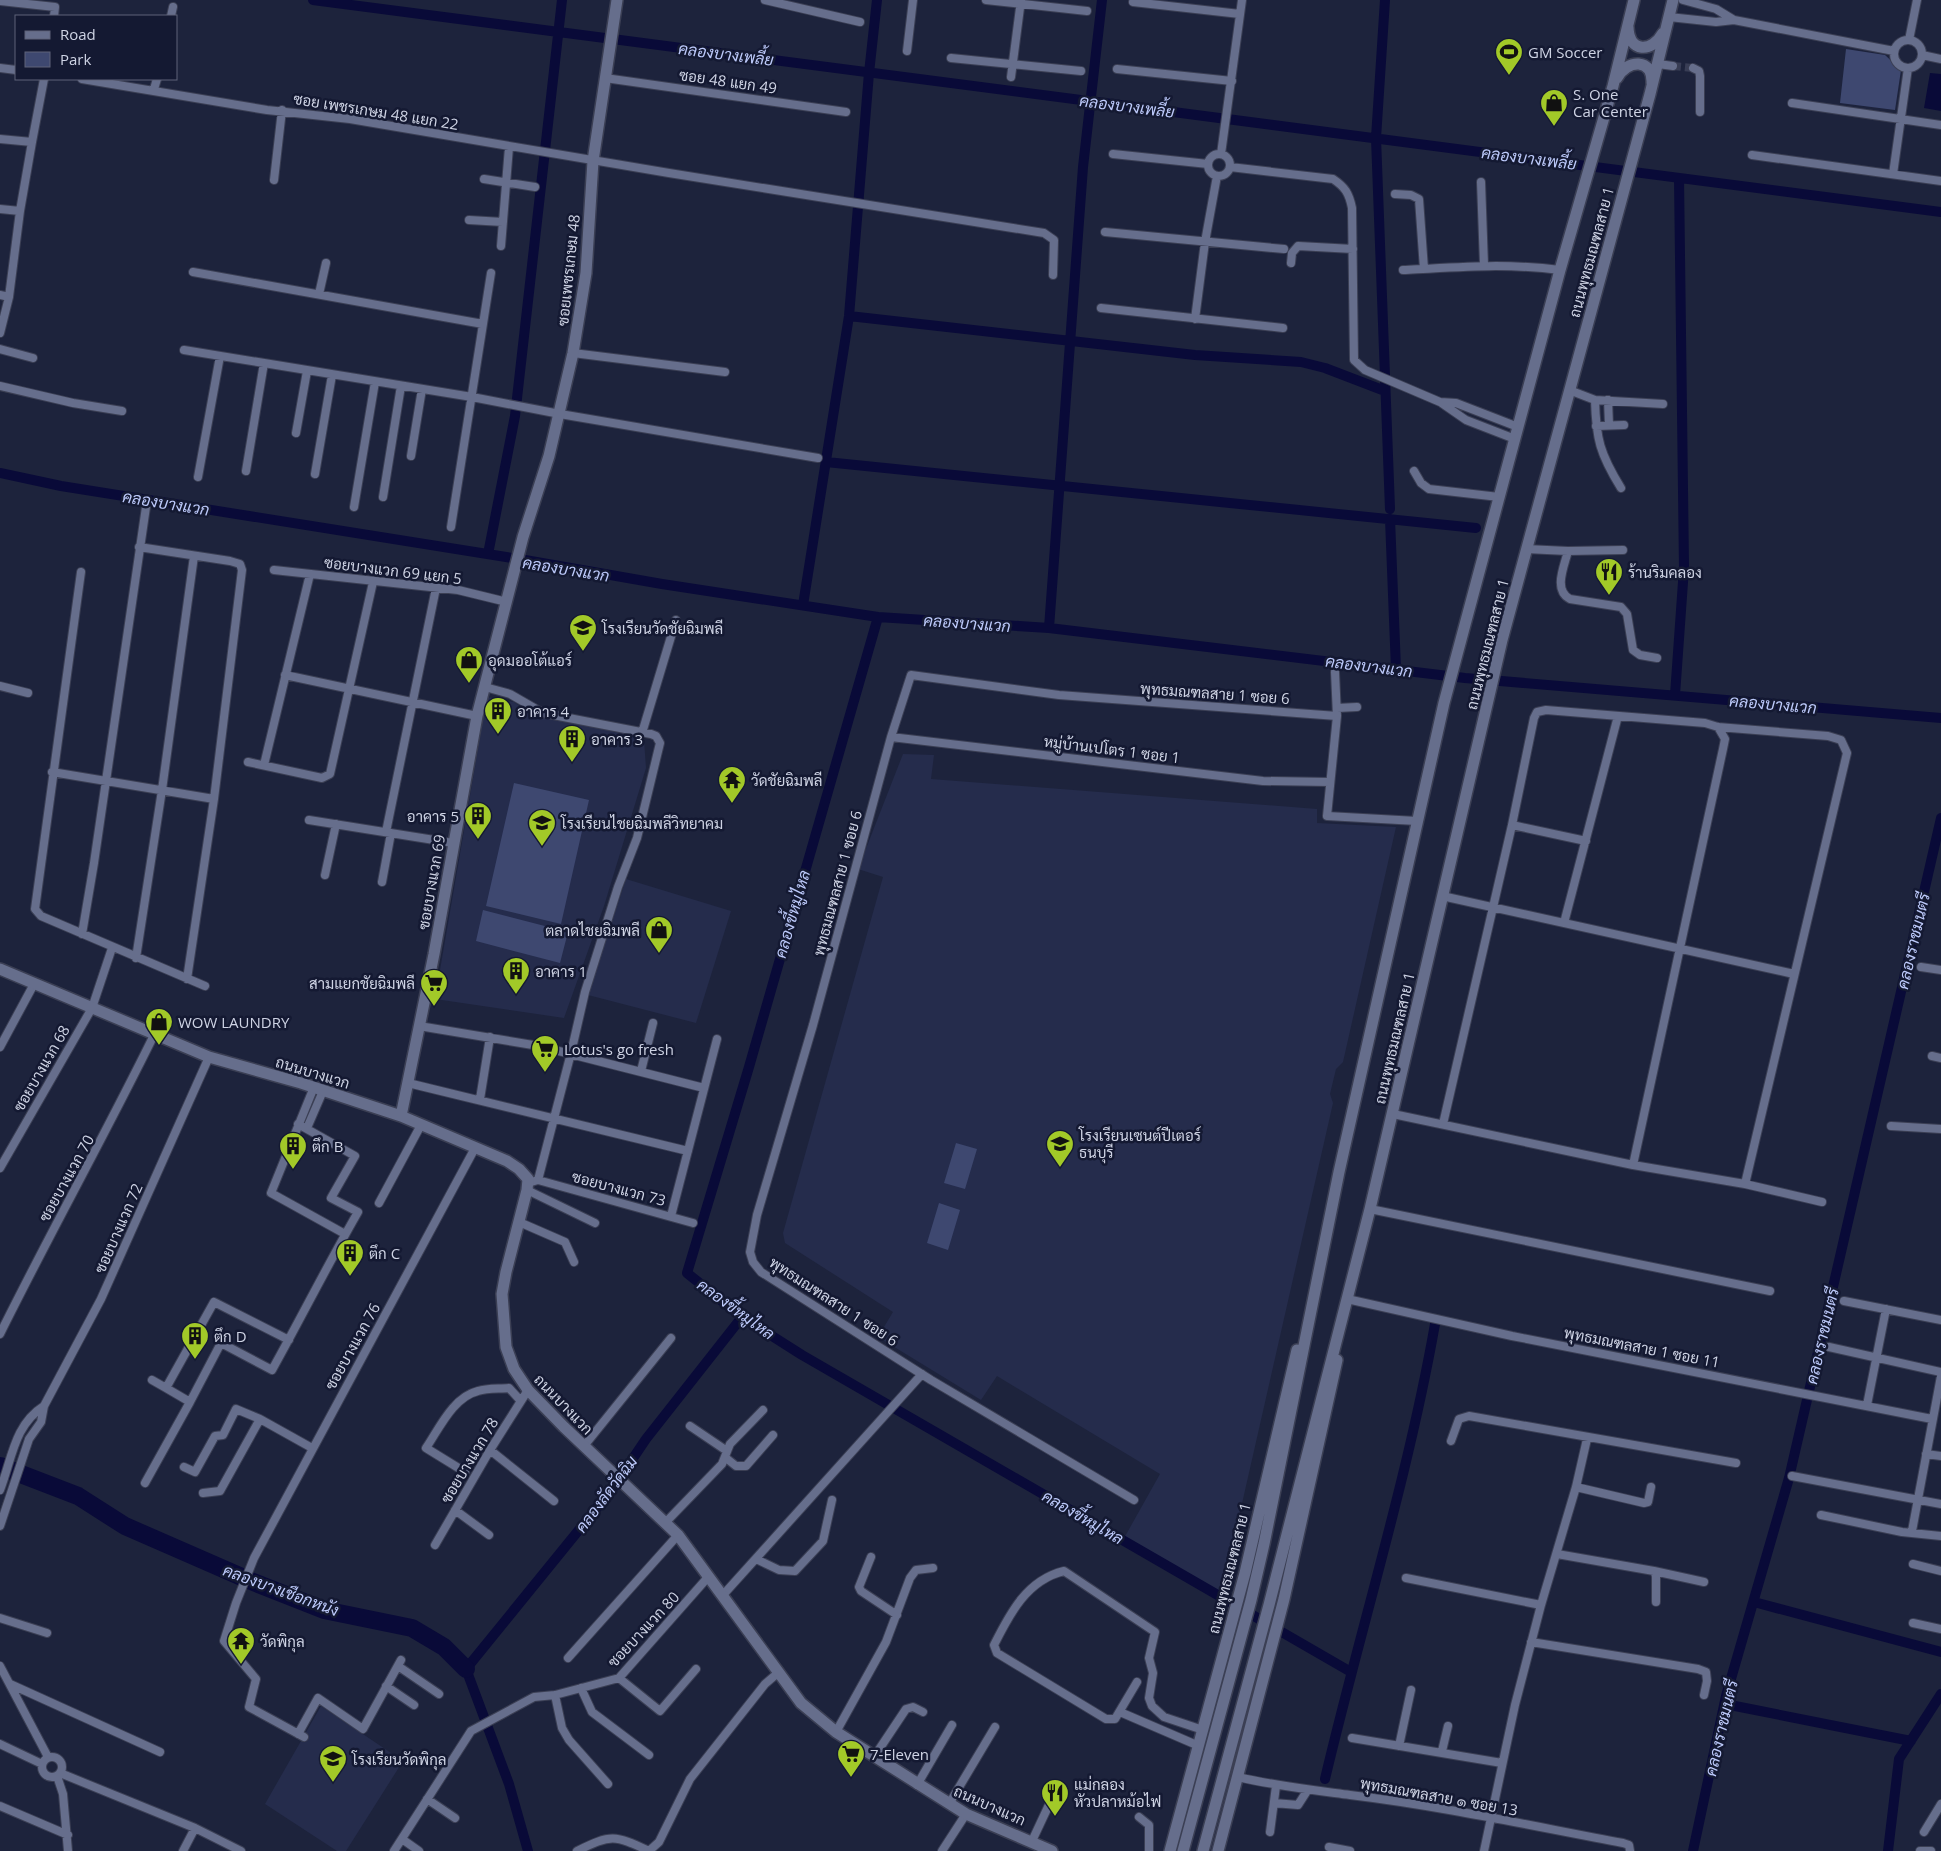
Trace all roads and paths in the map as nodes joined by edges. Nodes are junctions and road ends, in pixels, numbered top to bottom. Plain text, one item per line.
1 (617, 0) edge
2 (765, 0) edge
3 (913, 0) edge
4 (986, 0) edge
5 (1242, 0) edge
6 (1634, 0) edge
7 (1673, 0) edge
8 (1684, 0) edge
9 (1917, 0) edge
10 (0, 1) edge
11 (1021, 2) edge
12 (1133, 2) dead end
13 (56, 3) edge
14 (173, 7) dead end
15 (1087, 11) dead end
16 (1240, 14) junction
17 (1630, 14) junction
18 (171, 15) edge
19 (1734, 20) junction
20 (1668, 21) junction
21 (860, 22) dead end
22 (1909, 40) junction
23 (908, 51) dead end
24 (1894, 51) junction
25 (1922, 55) junction
26 (951, 58) dead end
27 (1941, 59) edge
28 (1013, 64) junction
29 (1658, 64) junction
30 (1673, 66) tunnel mouth
31 (0, 68) edge
32 (1693, 68) dead end
33 (1908, 68) junction
34 (1117, 69) dead end
35 (15, 70) edge
36 (1081, 71) dead end
37 (1011, 77) dead end
38 (605, 78) junction
39 (44, 80) edge
40 (89, 80) edge
41 (157, 80) edge
42 (1232, 81) junction
43 (1613, 86) junction
44 (154, 89) junction
45 (1650, 94) junction
46 (1792, 103) dead end
47 (282, 110) junction
48 (846, 112) dead end
49 (1700, 112) dead end
50 (1900, 119) junction
51 (1941, 125) edge
52 (0, 138) edge
53 (32, 142) junction
54 (509, 147) junction
55 (1113, 154) dead end
56 (1221, 154) junction
57 (1752, 155) dead end
58 (593, 161) junction
59 (1208, 164) junction
60 (1230, 167) junction
61 (1893, 174) junction
62 (1217, 176) junction
63 (484, 179) dead end
64 (274, 180) dead end
65 (1941, 181) edge
66 (1481, 182) dead end
67 (506, 183) junction
68 (535, 187) dead end
69 (1395, 194) dead end
70 (0, 209) edge
71 (20, 211) junction
72 (470, 220) dead end
73 (503, 222) junction
74 (1105, 232) dead end
75 (1204, 242) junction
76 (501, 246) dead end
77 (1284, 249) dead end
78 (1353, 249) junction
79 (326, 263) dead end
80 (1291, 263) dead end
81 (1484, 265) junction
82 (1424, 268) junction
83 (1403, 270) dead end
84 (1560, 270) junction
85 (193, 272) dead end
86 (491, 273) dead end
87 (1053, 274) dead end
88 (319, 294) junction
89 (0, 295) edge
90 (9, 297) junction
91 (1101, 308) dead end
92 (1195, 319) junction
93 (483, 324) junction
94 (1283, 328) dead end
95 (0, 333) edge
96 (0, 349) edge
97 (184, 350) dead end
98 (573, 353) junction
99 (220, 356) junction
100 (33, 358) dead end
101 (264, 363) junction
102 (307, 371) junction
103 (725, 372) dead end
104 (332, 375) junction
105 (375, 382) junction
106 (0, 386) edge
107 (401, 386) junction
108 (422, 389) junction
109 (1569, 390) junction
110 (472, 397) junction
111 (1595, 400) junction
112 (1608, 400) junction
113 (1440, 402) junction
114 (1663, 404) dead end
115 (122, 411) dead end
116 (560, 414) junction
117 (1609, 425) junction
118 (1624, 425) dead end
119 (1596, 426) junction
120 (1518, 427) junction
121 (296, 433) dead end
122 (1515, 439) junction
123 (411, 456) dead end
124 (818, 458) dead end
125 (246, 471) dead end
126 (1414, 471) dead end
127 (315, 474) dead end
128 (198, 477) dead end
129 (1621, 488) dead end
130 (383, 497) dead end
131 (1499, 497) junction
132 (146, 508) dead end
133 (354, 508) dead end
134 (451, 527) dead end
135 (523, 537) joint
136 (139, 547) junction
137 (1526, 549) junction
138 (1623, 550) dead end
139 (1568, 551) junction
140 (194, 556) junction
141 (274, 570) dead end
142 (81, 572) dead end
143 (310, 574) junction
144 (373, 582) junction
145 (436, 588) junction
146 (507, 602) junction
147 (676, 620) dead end
148 (1657, 658) dead end
149 (1335, 672) dead end
150 (285, 675) junction
151 (0, 686) edge
152 (485, 688) junction
153 (349, 689) junction
154 (28, 693) dead end
155 (412, 702) junction
156 (1357, 707) dead end
157 (1337, 712) junction
158 (477, 716) junction
159 (1618, 716) junction
160 (1718, 727) junction
161 (642, 733) junction
162 (891, 738) junction
163 (248, 762) dead end
164 (264, 765) junction
165 (52, 772) junction
166 (106, 781) junction
167 (1330, 782) junction
168 (162, 790) junction
169 (214, 799) junction
170 (309, 820) dead end
171 (1417, 821) junction
172 (336, 824) junction
173 (1512, 825) junction
174 (388, 832) junction
175 (1586, 841) junction
176 (453, 844) junction
177 (325, 875) dead end
178 (382, 882) dead end
179 (1442, 896) junction
180 (1494, 909) junction
181 (1564, 924) junction
182 (82, 934) junction
183 (112, 948) junction
184 (1681, 948) junction
185 (136, 958) junction
186 (1921, 967) dead end
187 (0, 969) edge
188 (1941, 970) edge
189 (1794, 974) junction
190 (187, 979) junction
191 (34, 984) junction
192 (205, 986) dead end
193 (92, 1008) junction
194 (653, 1023) dead end
195 (419, 1026) junction
196 (155, 1033) junction
197 (490, 1037) junction
198 (717, 1040) dead end
199 (0, 1047) edge
200 (571, 1053) junction
201 (1932, 1056) dead end
202 (209, 1057) junction
203 (1941, 1058) edge
204 (641, 1071) junction
205 (408, 1083) junction
206 (704, 1088) junction
207 (318, 1089) junction
208 (480, 1099) junction
209 (1393, 1114) junction
210 (401, 1116) junction
211 (554, 1117) junction
212 (298, 1124) junction
213 (1443, 1124) junction
214 (421, 1125) junction
215 (1891, 1126) dead end
216 (307, 1128) junction
217 (1941, 1130) edge
218 (476, 1148) junction
219 (688, 1151) junction
220 (1633, 1165) junction
221 (0, 1168) edge
222 (531, 1184) junction
223 (1745, 1184) junction
224 (1822, 1202) dead end
225 (379, 1203) dead end
226 (1370, 1209) junction
227 (671, 1216) junction
228 (518, 1222) junction
229 (595, 1223) dead end
230 (693, 1223) dead end
231 (346, 1234) junction
232 (574, 1262) dead end
233 (1315, 1291) junction
234 (1770, 1291) dead end
235 (1346, 1299) junction
236 (1844, 1301) dead end
237 (1886, 1309) junction
238 (1941, 1320) edge
239 (0, 1334) edge
240 (671, 1338) dead end
241 (289, 1340) junction
242 (1829, 1347) dead end
243 (1876, 1358) junction
244 (1941, 1372) edge
245 (922, 1374) junction
246 (1941, 1376) edge
247 (155, 1382) dead end
248 (166, 1388) junction
249 (528, 1390) junction
250 (520, 1400) junction
251 (190, 1402) junction
252 (1867, 1405) junction
253 (44, 1406) junction
254 (1938, 1409) edge
255 (763, 1410) dead end
256 (260, 1419) junction
257 (1932, 1419) junction
258 (690, 1426) dead end
259 (773, 1435) dead end
260 (1586, 1438) junction
261 (1451, 1441) dead end
262 (584, 1446) junction
263 (312, 1448) junction
264 (490, 1450) junction
265 (1926, 1454) junction
266 (726, 1455) junction
267 (1941, 1456) edge
268 (1736, 1464) dead end
269 (184, 1467) dead end
270 (466, 1472) dead end
271 (1792, 1476) dead end
272 (145, 1483) dead end
273 (1576, 1487) junction
274 (1651, 1487) dead end
275 (0, 1490) edge
276 (204, 1494) dead end
277 (1919, 1499) junction
278 (832, 1500) dead end
279 (1134, 1500) dead end
280 (554, 1501) dead end
281 (1941, 1504) edge
282 (455, 1510) junction
283 (1821, 1515) dead end
284 (666, 1522) junction
285 (0, 1526) edge
286 (1912, 1531) junction
287 (489, 1534) dead end
288 (678, 1534) junction
289 (1941, 1536) edge
290 (435, 1545) dead end
291 (1557, 1554) junction
292 (871, 1557) dead end
293 (756, 1559) junction
294 (1913, 1564) dead end
295 (933, 1568) dead end
296 (1654, 1571) junction
297 (1941, 1571) edge
298 (709, 1576) junction
299 (1406, 1578) dead end
300 (1704, 1582) dead end
301 (724, 1594) junction
302 (1656, 1602) dead end
303 (1540, 1605) junction
304 (897, 1615) junction
305 (0, 1618) edge
306 (1913, 1623) dead end
307 (1941, 1629) edge
308 (47, 1633) dead end
309 (1531, 1642) junction
310 (568, 1658) dead end
311 (0, 1666) edge
312 (696, 1669) dead end
313 (778, 1672) junction
314 (619, 1678) junction
315 (6, 1680) edge
316 (1137, 1682) dead end
317 (386, 1686) junction
318 (581, 1688) junction
319 (1411, 1690) dead end
320 (439, 1694) dead end
321 (555, 1695) junction
322 (1704, 1695) dead end
323 (414, 1705) dead end
324 (923, 1712) dead end
325 (1120, 1712) junction
326 (952, 1725) dead end
327 (995, 1726) dead end
328 (1448, 1726) dead end
329 (1203, 1730) junction
330 (836, 1732) junction
331 (1352, 1738) dead end
332 (0, 1744) edge
333 (1199, 1746) junction
334 (1399, 1746) junction
335 (1442, 1751) junction
336 (160, 1752) dead end
337 (650, 1755) dead end
338 (48, 1757) junction
339 (874, 1757) junction
340 (1502, 1763) junction
341 (42, 1764) junction
342 (59, 1774) junction
343 (1238, 1777) junction
344 (608, 1784) dead end
345 (917, 1784) junction
346 (1276, 1786) junction
347 (1308, 1791) junction
348 (1055, 1792) dead end
349 (427, 1799) junction
350 (949, 1804) junction
351 (1274, 1804) junction
352 (1941, 1804) edge
353 (0, 1806) edge
354 (1181, 1810) junction
355 (966, 1814) junction
356 (1139, 1817) dead end
357 (455, 1818) dead end
358 (1490, 1818) junction
359 (195, 1828) junction
360 (1224, 1828) junction
361 (1270, 1832) dead end
362 (1924, 1832) dead end
363 (68, 1835) junction
364 (402, 1840) junction
365 (1032, 1841) junction
366 (1329, 1847) dead end
367 (68, 1851) edge
368 (182, 1851) edge
369 (241, 1851) edge
370 (394, 1851) edge
371 (419, 1851) edge
372 (577, 1851) edge
373 (942, 1851) edge
374 (1052, 1851) edge
375 (1148, 1851) edge
376 (1170, 1851) edge
377 (1178, 1851) edge
378 (1183, 1851) edge
379 (1203, 1851) edge
380 (1213, 1851) edge
381 (1218, 1851) edge
382 (1350, 1851) edge
383 (1484, 1851) edge
384 (1630, 1851) edge
385 (1920, 1851) edge
386 (1931, 1851) edge

1 - 38 main road, ซอยเพชรเกษม 48
2 - 21 street
3 - 23 street
4 - 11 street
5 - 16 street
6 - 17 main road, ถนนพุทธมณฑลสาย 1
7 - 20 main road, ถนนพุทธมณฑลสาย 1
8 - 19 street
9 - 22 street
10 - 13 street
11 - 15 street
11 - 28 street
12 - 16 street
14 - 18 street
16 - 42 street
17 - 20 main road
17 - 43 main road, ถนนพุทธมณฑลสาย 1
19 - 20 street
19 - 24 street
20 - 29 main road, ถนนพุทธมณฑลสาย 1
22 - 24 street
22 - 25 street
24 - 33 street
25 - 27 street
25 - 33 street
26 - 28 street
28 - 36 street
28 - 37 street
29 - 30 street
29 - 45 main road, ถนนพุทธมณฑลสาย 1
31 - 35 street
32 - 49 street
33 - 50 street
34 - 42 street
38 - 48 street, ซอย 48 แยก 49
38 - 58 main road, ซอยเพชรเกษม 48
39 - 53 street
40 - 44 street, ซอย เพชรเกษม 48 แยก 22
41 - 44 street
42 - 56 street
43 - 45 main road
43 - 84 main road, ถนนพุทธมณฑลสาย 1
44 - 47 street, ซอย เพชรเกษม 48 แยก 22
45 - 109 main road, ถนนพุทธมณฑลสาย 1
46 - 50 street
47 - 54 street, ซอย เพชรเกษม 48 แยก 22
47 - 64 street
50 - 51 street
50 - 61 street
52 - 53 street
53 - 71 street
54 - 58 street, ซอย เพชรเกษม 48 แยก 22
54 - 67 street
55 - 59 street
56 - 59 street
56 - 60 street
57 - 61 street
58 - 87 street, ซอย เพชรเกษม 48 แยก 22
58 - 98 main road, ซอยเพชรเกษม 48
59 - 62 street
60 - 62 street
60 - 78 street
61 - 65 street
62 - 75 street
63 - 67 street
66 - 81 street
67 - 68 street
67 - 73 street
69 - 82 street
70 - 71 street
71 - 90 street
72 - 73 street
73 - 76 street
74 - 75 street
75 - 77 street
75 - 92 street
78 - 80 street
78 - 113 street
79 - 88 street
81 - 82 street
81 - 84 street
82 - 83 street
84 - 120 main road, ถนนพุทธมณฑลสาย 1
85 - 88 street
86 - 93 street
88 - 93 street
89 - 90 street
90 - 95 street
91 - 92 street
92 - 94 street
93 - 110 street
96 - 100 street
97 - 99 street
98 - 103 street
98 - 116 main road, ซอยเพชรเกษม 48
99 - 101 street
99 - 128 street
101 - 102 street
101 - 125 street
102 - 104 street
102 - 121 street
104 - 105 street
104 - 127 street
105 - 107 street
105 - 133 street
106 - 115 street
107 - 108 street
107 - 130 street
108 - 110 street
108 - 123 street
109 - 111 street
109 - 137 main road, ถนนพุทธมณฑลสาย 1
110 - 116 street
110 - 134 street
111 - 112 street
111 - 119 street
112 - 114 street
112 - 117 street
113 - 120 street
113 - 122 street
116 - 124 street
116 - 135 main road, ซอยเพชรเกษม 48
117 - 118 street
117 - 119 street
119 - 129 street
120 - 122 main road, ถนนพุทธมณฑลสาย 1
122 - 131 main road, ถนนพุทธมณฑลสาย 1
126 - 131 street
131 - 171 main road, ถนนพุทธมณฑลสาย 1
132 - 136 street
135 - 146 main road, ซอยบางแวก 69
136 - 140 street
136 - 166 street
137 - 139 street
137 - 179 main road, ถนนพุทธมณฑลสาย 1
138 - 139 street
139 - 148 street
140 - 168 street
140 - 169 street
141 - 143 street, ซอยบางแวก 69 แยก 5
142 - 165 street
143 - 144 street, ซอยบางแวก 69 แยก 5
143 - 150 street
144 - 145 street, ซอยบางแวก 69 แยก 5
144 - 153 street
145 - 146 street, ซอยบางแวก 69 แยก 5
145 - 155 street
146 - 152 main road, ซอยบางแวก 69
147 - 161 street
149 - 157 street
150 - 153 street
150 - 164 street
151 - 154 street
152 - 158 main road, ซอยบางแวก 69
152 - 161 street
153 - 155 street
153 - 164 street
155 - 158 street
155 - 174 street
156 - 157 street
157 - 162 street, พุทธมณฑลสาย 1 ซอย 6
157 - 167 street
158 - 176 main road, ซอยบางแวก 69
159 - 160 street
159 - 173 street
159 - 175 street
160 - 184 street
160 - 189 street
161 - 200 street
162 - 167 street, หมู่บ้านเปโตร 1 ซอย 1
162 - 245 street, พุทธมณฑลสาย 1 ซอย 6
163 - 164 street
165 - 166 street
165 - 182 street
166 - 168 street
166 - 182 street
167 - 171 street
168 - 169 street
168 - 185 street
169 - 190 street
170 - 172 street
171 - 233 main road, ถนนพุทธมณฑลสาย 1
172 - 174 street
172 - 177 street
173 - 175 street
173 - 180 street
174 - 176 street
174 - 178 street
175 - 181 street
176 - 195 main road, ซอยบางแวก 69
179 - 180 street
179 - 209 main road, ถนนพุทธมณฑลสาย 1
180 - 181 street
180 - 213 street
181 - 184 street
182 - 183 street
183 - 185 street
183 - 193 street, ซอยบางแวก 68
184 - 189 street
184 - 220 street
185 - 190 street
186 - 188 street
187 - 191 main road, ถนนบางแวก
189 - 223 street
190 - 192 street
191 - 193 main road, ถนนบางแวก
191 - 199 street
193 - 196 main road, ถนนบางแวก
193 - 221 street, ซอยบางแวก 68
194 - 204 street
195 - 197 street
195 - 205 main road, ซอยบางแวก 69
196 - 202 main road, ถนนบางแวก
196 - 239 street, ซอยบางแวก 70
197 - 200 street
197 - 208 street
198 - 206 street
200 - 204 street
200 - 211 street
201 - 203 street
202 - 207 main road, ถนนบางแวก
202 - 253 street, ซอยบางแวก 72
204 - 206 street
205 - 208 street
205 - 210 main road, ซอยบางแวก 69
206 - 219 street
207 - 210 main road, ถนนบางแวก
207 - 212 street
207 - 216 street
208 - 211 street
209 - 213 street
209 - 226 main road, ถนนพุทธมณฑลสาย 1
210 - 214 main road, ถนนบางแวก
211 - 219 street
211 - 222 street
212 - 216 street
212 - 231 street
213 - 220 street
214 - 218 main road, ถนนบางแวก
214 - 225 street
215 - 217 street
216 - 231 street
218 - 222 main road, ถนนบางแวก
218 - 263 street, ซอยบางแวก 76
219 - 227 street
220 - 223 street
222 - 227 street, ซอยบางแวก 73
222 - 228 main road, ถนนบางแวก
222 - 229 street
223 - 224 street
226 - 234 street
226 - 235 main road, ถนนพุทธมณฑลสาย 1
227 - 230 street, ซอยบางแวก 73
228 - 232 street
228 - 249 main road, ถนนบางแวก
231 - 241 street
233 - 329 main road, ถนนพุทธมณฑลสาย 1
233 - 378 main road, ถนนพุทธมณฑลสาย 1
235 - 252 street, พุทธมณฑลสาย 1 ซอย 11
235 - 343 main road, ถนนพุทธมณฑลสาย 1
235 - 379 main road, ถนนพุทธมณฑลสาย 1
236 - 237 street
237 - 238 street
237 - 243 street
240 - 262 street
241 - 248 street
241 - 251 street
242 - 243 street
243 - 244 street
243 - 252 street
245 - 279 street, พุทธมณฑลสาย 1 ซอย 6
245 - 293 street
246 - 254 street
247 - 248 street
248 - 251 street
249 - 250 street, ซอยบางแวก 78
249 - 262 main road, ถนนบางแวก
250 - 264 street, ซอยบางแวก 78
250 - 270 street
251 - 272 street
252 - 257 street, พุทธมณฑลสาย 1 ซอย 11
253 - 275 street
253 - 285 street
254 - 257 street
255 - 266 street
256 - 263 street
256 - 269 street
256 - 276 street
257 - 265 street
258 - 266 street
259 - 266 street
260 - 261 street
260 - 268 street
260 - 273 street
262 - 284 main road, ถนนบางแวก
263 - 317 street, ซอยบางแวก 76
264 - 280 street
264 - 282 street, ซอยบางแวก 78
265 - 267 street
265 - 277 street
266 - 284 street
271 - 277 street
273 - 274 street
273 - 291 street
277 - 281 street
277 - 286 street
278 - 293 street
282 - 287 street
282 - 290 street, ซอยบางแวก 78
283 - 286 street
284 - 288 main road, ถนนบางแวก
286 - 289 street
288 - 298 main road, ถนนบางแวก
288 - 310 street
291 - 296 street
291 - 303 street
292 - 304 street
293 - 301 street
294 - 297 street
295 - 304 street
296 - 300 street
296 - 302 street
298 - 301 main road, ถนนบางแวก
298 - 314 street, ซอยบางแวก 80
299 - 303 street
301 - 313 main road, ถนนบางแวก
303 - 309 street
304 - 330 street
305 - 308 street
306 - 307 street
309 - 322 street
309 - 340 street
311 - 315 street
312 - 314 street
313 - 330 main road, ถนนบางแวก
313 - 372 street
314 - 318 street, ซอยบางแวก 80
315 - 336 street
315 - 338 street
316 - 325 street
317 - 320 street
317 - 323 street
318 - 321 street, ซอยบางแวก 80
318 - 337 street
319 - 334 street
321 - 344 street
321 - 349 street, ซอยบางแวก 80
324 - 339 street
325 - 329 street
325 - 333 street
326 - 345 street
327 - 350 street
328 - 335 street
329 - 333 main road, ถนนพุทธมณฑลสาย 1
330 - 339 main road, ถนนบางแวก
331 - 334 street
332 - 341 street
333 - 354 main road, ถนนพุทธมณฑลสาย 1
334 - 335 street
335 - 340 street
338 - 341 street
338 - 342 street
339 - 345 main road, ถนนบางแวก
340 - 358 street
341 - 342 street
342 - 359 street
342 - 363 street
343 - 346 street, พุทธมณฑลสาย ๑ ซอย 13
343 - 360 main road, ถนนพุทธมณฑลสาย 1
345 - 350 main road, ถนนบางแวก
346 - 347 street, พุทธมณฑลสาย ๑ ซอย 13
346 - 351 street
347 - 351 street
347 - 358 street, พุทธมณฑลสาย ๑ ซอย 13
348 - 365 street
349 - 357 street
349 - 364 street, ซอยบางแวก 80
350 - 355 main road, ถนนบางแวก
351 - 361 street
352 - 362 street
353 - 363 street
354 - 376 main road, ถนนพุทธมณฑลสาย 1
354 - 377 main road
355 - 365 main road, ถนนบางแวก
355 - 373 street
356 - 375 street
358 - 383 street
358 - 384 street, พุทธมณฑลสาย ๑ ซอย 13
359 - 368 street
359 - 369 street
360 - 380 main road
360 - 381 main road, ถนนพุทธมณฑลสาย 1
363 - 367 street
364 - 370 street, ซอยบางแวก 80
364 - 371 street
365 - 374 main road, ถนนบางแวก
366 - 382 street
385 - 386 street

